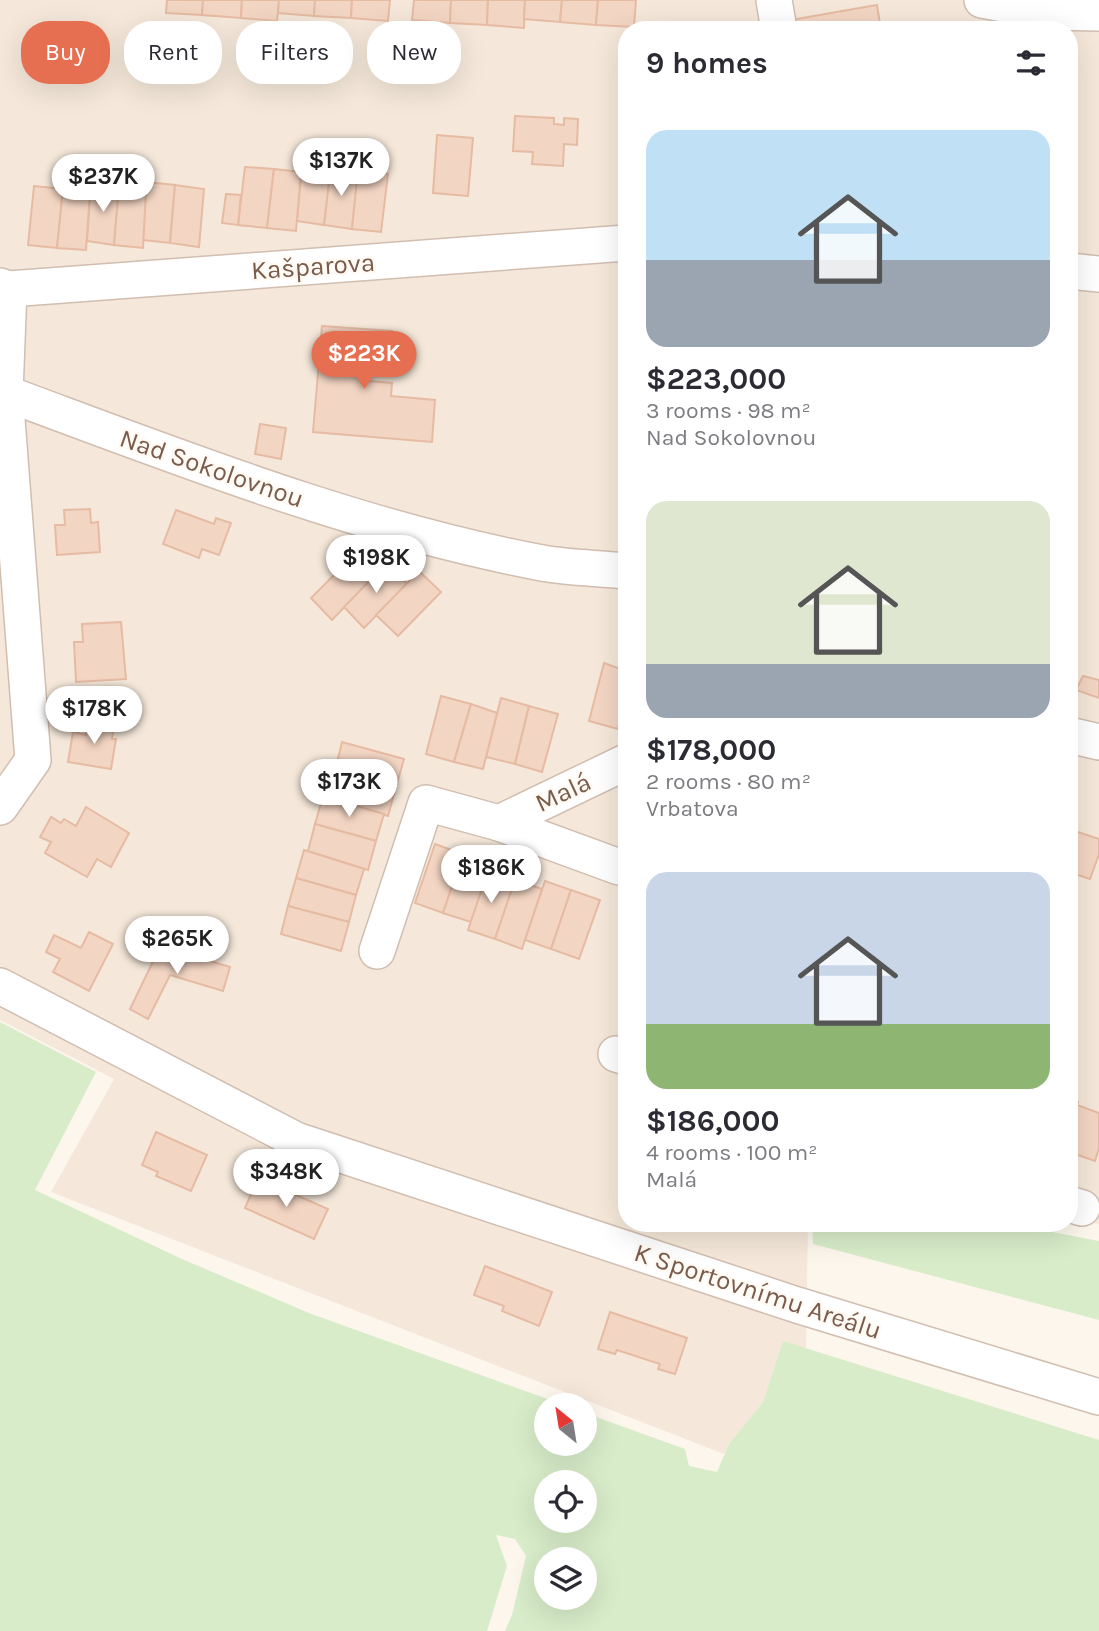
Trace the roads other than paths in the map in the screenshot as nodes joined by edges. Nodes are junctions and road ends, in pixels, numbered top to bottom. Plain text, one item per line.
1 (774, 0) edge
2 (982, 0) edge
3 (1099, 13) edge
4 (778, 21) edge
5 (618, 244) edge
6 (1078, 272) edge
7 (1099, 275) edge
8 (5, 287) edge
9 (3, 393) edge
10 (618, 570) edge
11 (1078, 737) edge
12 (1099, 742) edge
13 (618, 766) edge
14 (0, 807) edge
15 (499, 822) junction
16 (618, 867) edge
17 (376, 951) dead end
18 (0, 986) edge
19 (1099, 1397) edge

1 - 4 street
2 - 3 street
5 - 8 street, Kašparova
6 - 7 street
8 - 9 street
9 - 10 street, Nad Sokolovnou
9 - 14 street
11 - 12 street
13 - 15 street, Malá
15 - 16 street, Malá
15 - 17 street, Malá
18 - 19 street, K Sportovnímu Areálu

